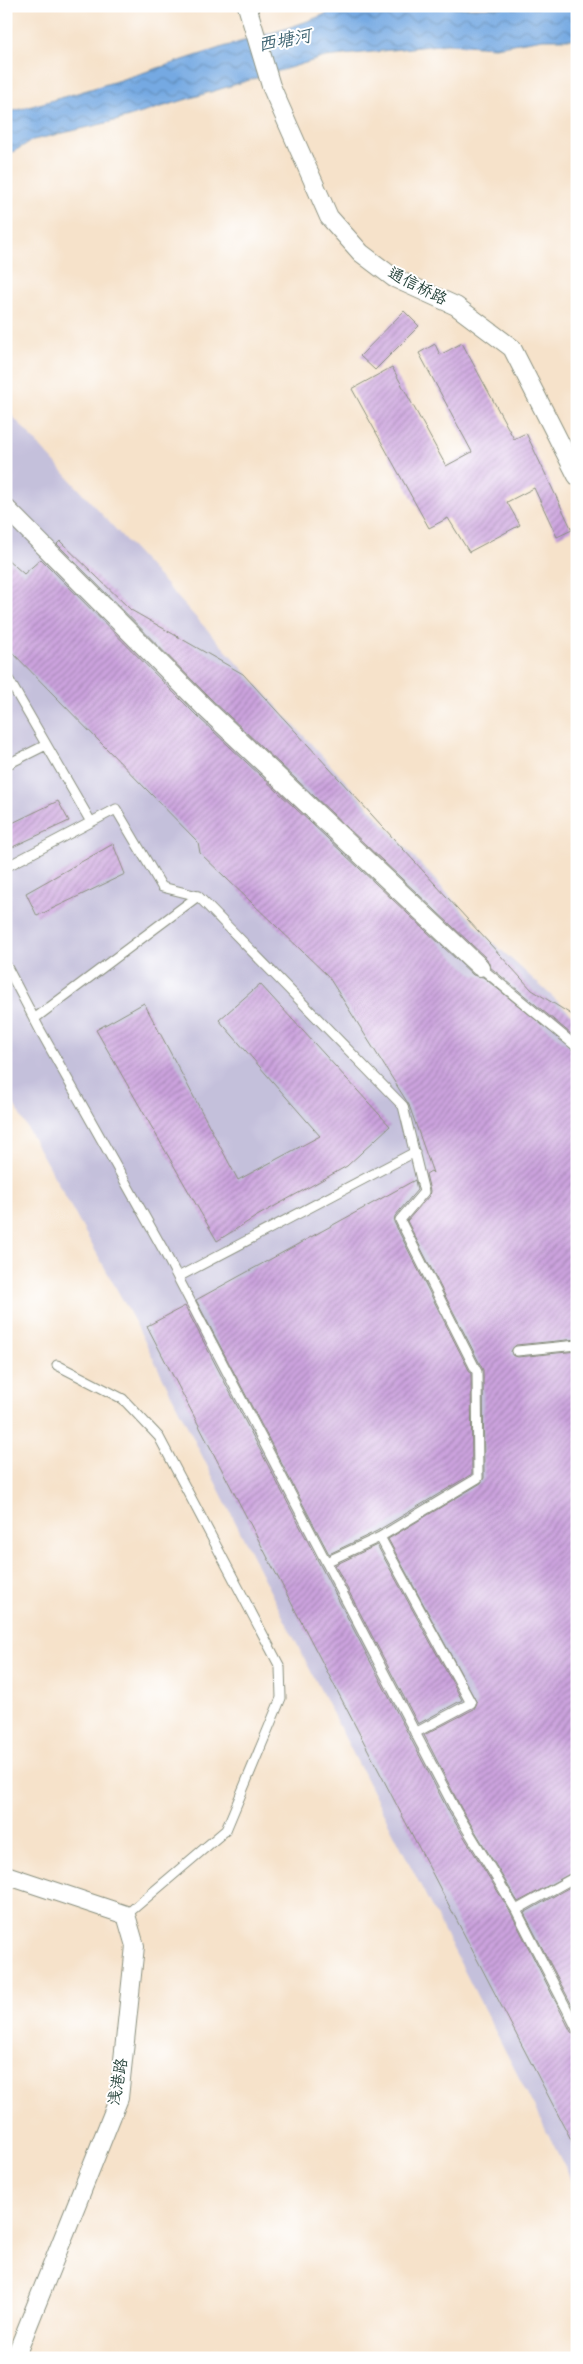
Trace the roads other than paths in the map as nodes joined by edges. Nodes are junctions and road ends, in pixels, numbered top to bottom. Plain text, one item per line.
1 (247, 6) edge
2 (577, 476) edge
3 (6, 508) edge
4 (6, 675) edge
5 (46, 745) junction
6 (6, 765) edge
7 (91, 822) junction
8 (6, 867) edge
9 (198, 896) junction
10 (6, 966) edge
11 (480, 968) joint
12 (34, 1020) junction
13 (577, 1047) edge
14 (414, 1152) junction
15 (178, 1277) junction
16 (577, 1345) edge
17 (517, 1351) dead end
18 (57, 1366) dead end
19 (380, 1537) junction
20 (326, 1562) junction
21 (415, 1733) junction
22 (6, 1875) edge
23 (577, 1876) edge
24 (516, 1910) junction
25 (126, 1915) junction
26 (577, 2029) edge
27 (15, 2358) edge

1 - 2 street, 通信桥路
3 - 11 street
4 - 5 lane
5 - 6 lane
5 - 7 lane
7 - 8 lane
7 - 9 lane
9 - 12 lane
9 - 14 lane
10 - 12 lane
11 - 13 lane
12 - 15 lane
14 - 15 lane
14 - 19 lane
15 - 20 lane
16 - 17 lane
18 - 25 lane
19 - 20 lane
19 - 21 lane
20 - 21 lane
21 - 24 lane
22 - 25 street
23 - 24 lane
24 - 26 lane
25 - 27 street, 浅港路

